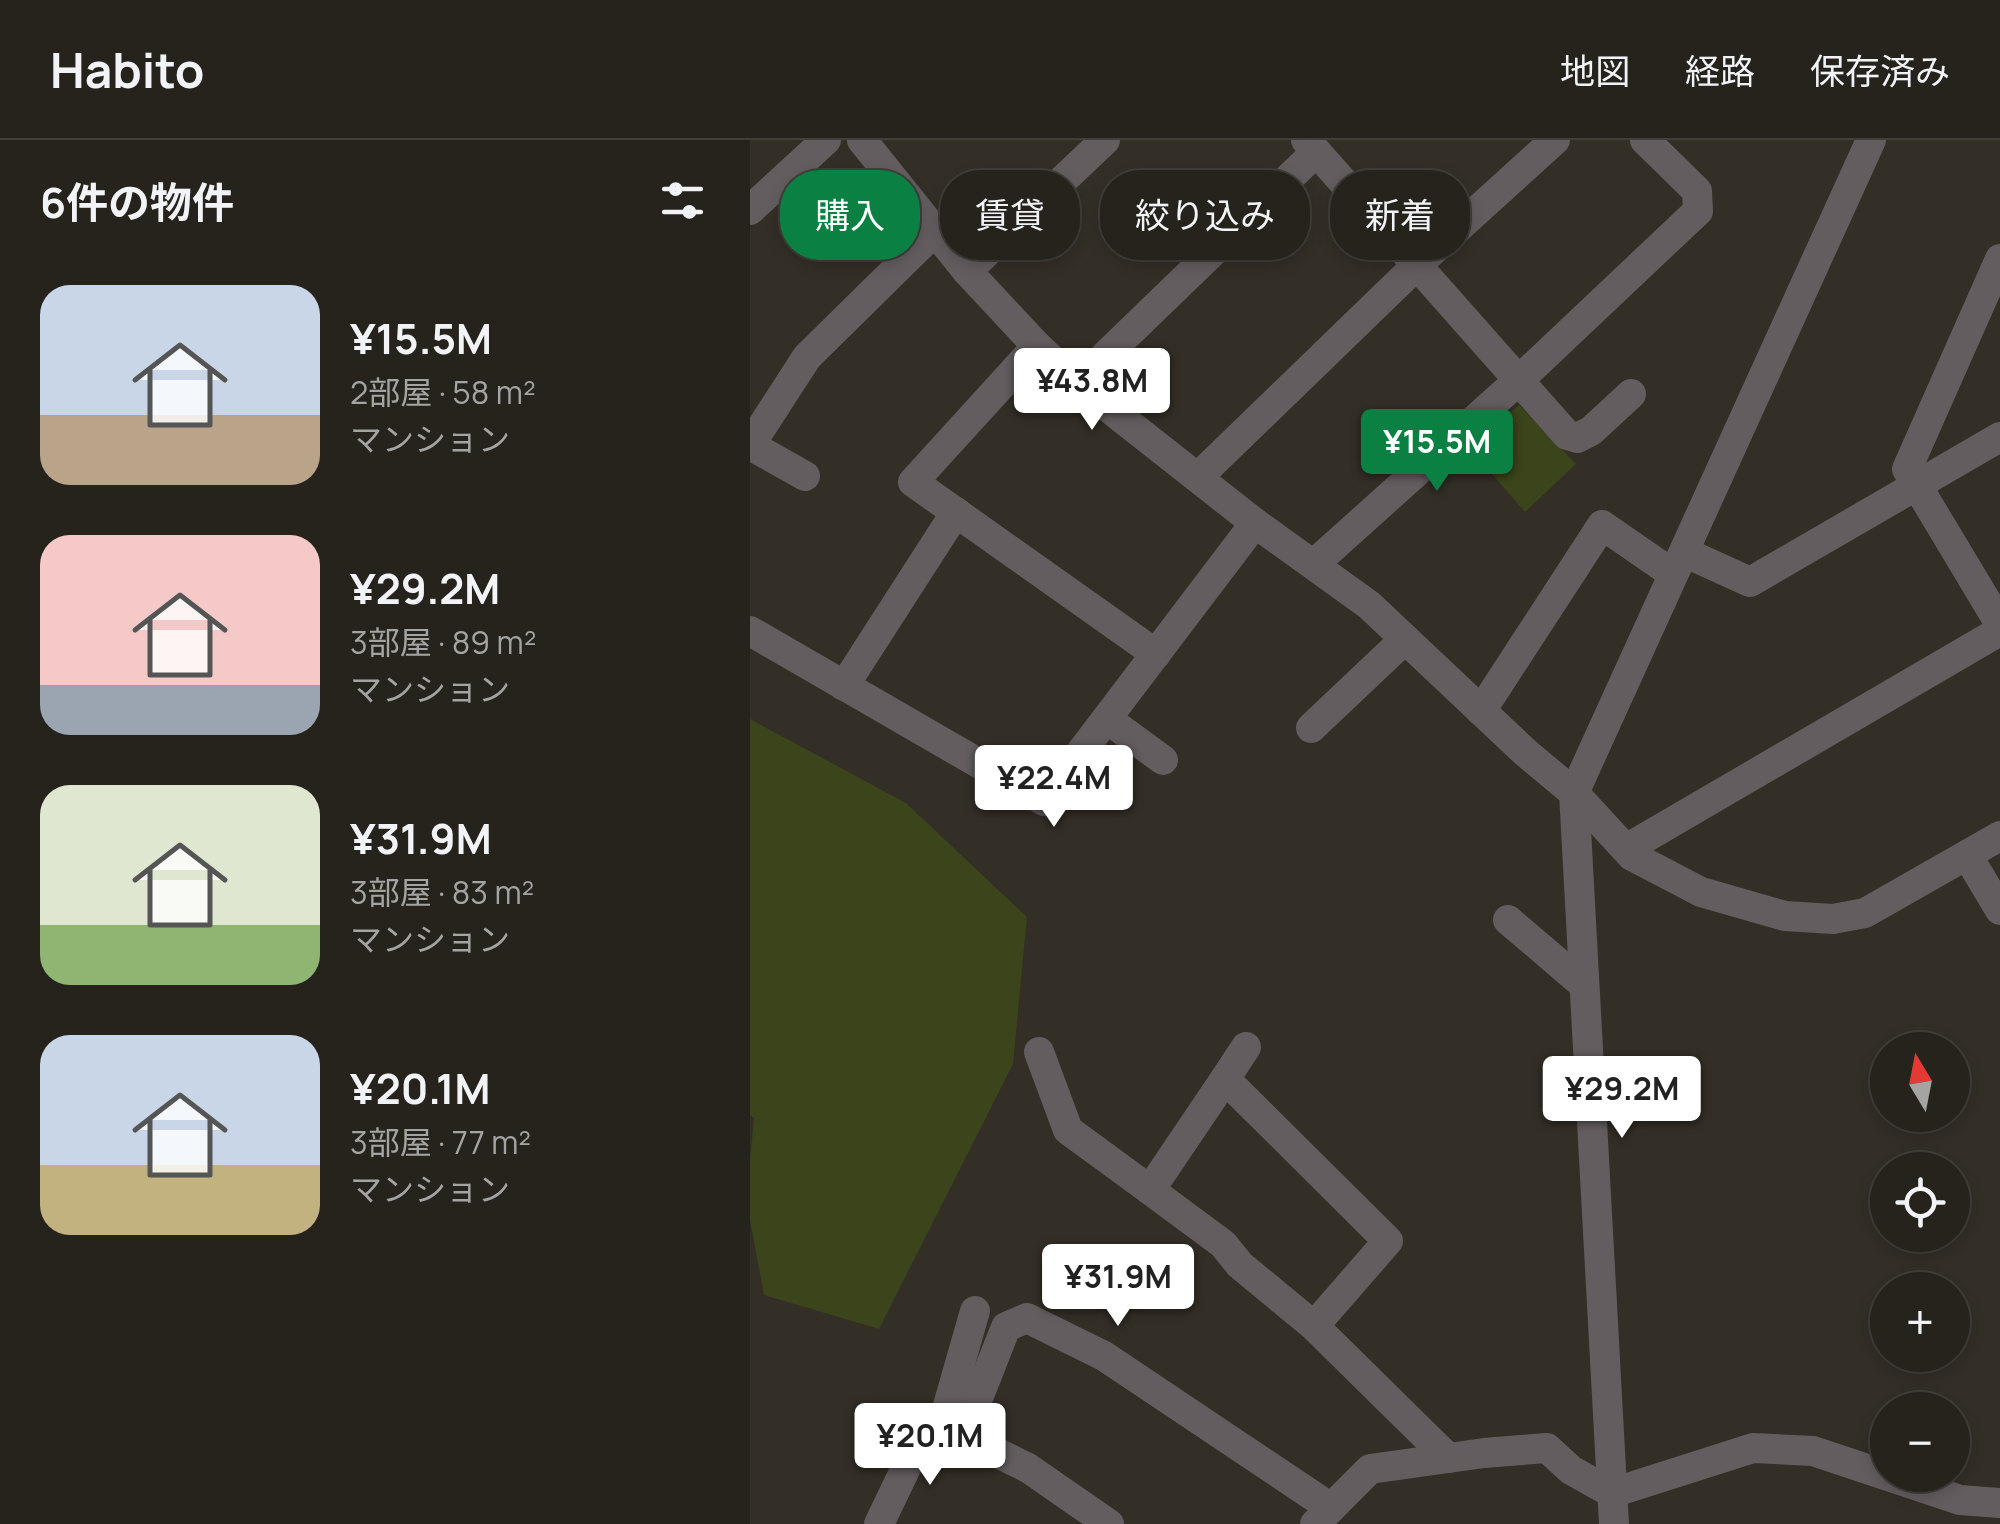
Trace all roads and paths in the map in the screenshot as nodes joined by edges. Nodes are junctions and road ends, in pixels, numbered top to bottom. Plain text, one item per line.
1 (826, 140) edge
2 (1105, 140) edge
3 (1555, 140) edge
4 (1645, 140) edge
5 (1871, 140) edge
6 (873, 144) edge
7 (1312, 144) edge
8 (750, 210) edge
9 (934, 232) junction
10 (2000, 259) edge
11 (1416, 265) junction
12 (967, 271) junction
13 (1036, 346) junction
14 (1519, 380) junction
15 (1077, 384) junction
16 (1631, 394) dead end
17 (2000, 437) edge
18 (750, 445) edge
19 (805, 476) dead end
20 (1198, 477) junction
21 (1917, 486) junction
22 (956, 512) junction
23 (1255, 523) junction
24 (1678, 563) junction
25 (1314, 564) junction
26 (2000, 628) edge
27 (750, 631) edge
28 (1405, 639) junction
29 (1156, 654) junction
30 (844, 686) junction
31 (1481, 711) junction
32 (1107, 718) junction
33 (1311, 728) dead end
34 (1163, 760) dead end
35 (1574, 793) junction
36 (2000, 836) edge
37 (1626, 849) junction
38 (1967, 855) junction
39 (2000, 910) edge
40 (1508, 920) dead end
41 (1583, 984) junction
42 (1246, 1047) dead end
43 (1039, 1052) dead end
44 (1225, 1079) junction
45 (1150, 1190) junction
46 (974, 1311) dead end
47 (1314, 1326) junction
48 (952, 1433) junction
49 (1448, 1458) junction
50 (1612, 1493) junction
51 (2000, 1503) edge
52 (1323, 1516) edge
53 (879, 1524) edge
54 (1109, 1524) edge
55 (1614, 1524) edge

1 - 8 street
2 - 12 street
3 - 11 street
4 - 14 street
5 - 24 street
6 - 9 street
7 - 11 street
7 - 15 street
9 - 12 street
9 - 18 street
10 - 21 street
11 - 14 street
11 - 20 street
12 - 13 street
13 - 15 street
13 - 22 street
14 - 16 street
14 - 25 street
15 - 20 street
17 - 21 street
18 - 19 street
20 - 23 street
21 - 24 street
21 - 26 street
22 - 29 street
22 - 30 street
23 - 25 street
23 - 29 street
24 - 31 street
24 - 35 street
25 - 28 street
26 - 37 street
27 - 30 street
28 - 31 street
28 - 33 street
29 - 32 street
30 - 32 street
31 - 35 street
32 - 34 street
35 - 37 street
35 - 41 street
36 - 38 street
37 - 38 street
38 - 39 street
40 - 41 street
41 - 50 street
42 - 44 street
43 - 45 street
44 - 45 street
44 - 47 street
45 - 47 street
46 - 48 street
47 - 49 street
48 - 52 street
48 - 53 street
48 - 54 street
49 - 50 street
49 - 52 street
50 - 51 street
50 - 55 street

